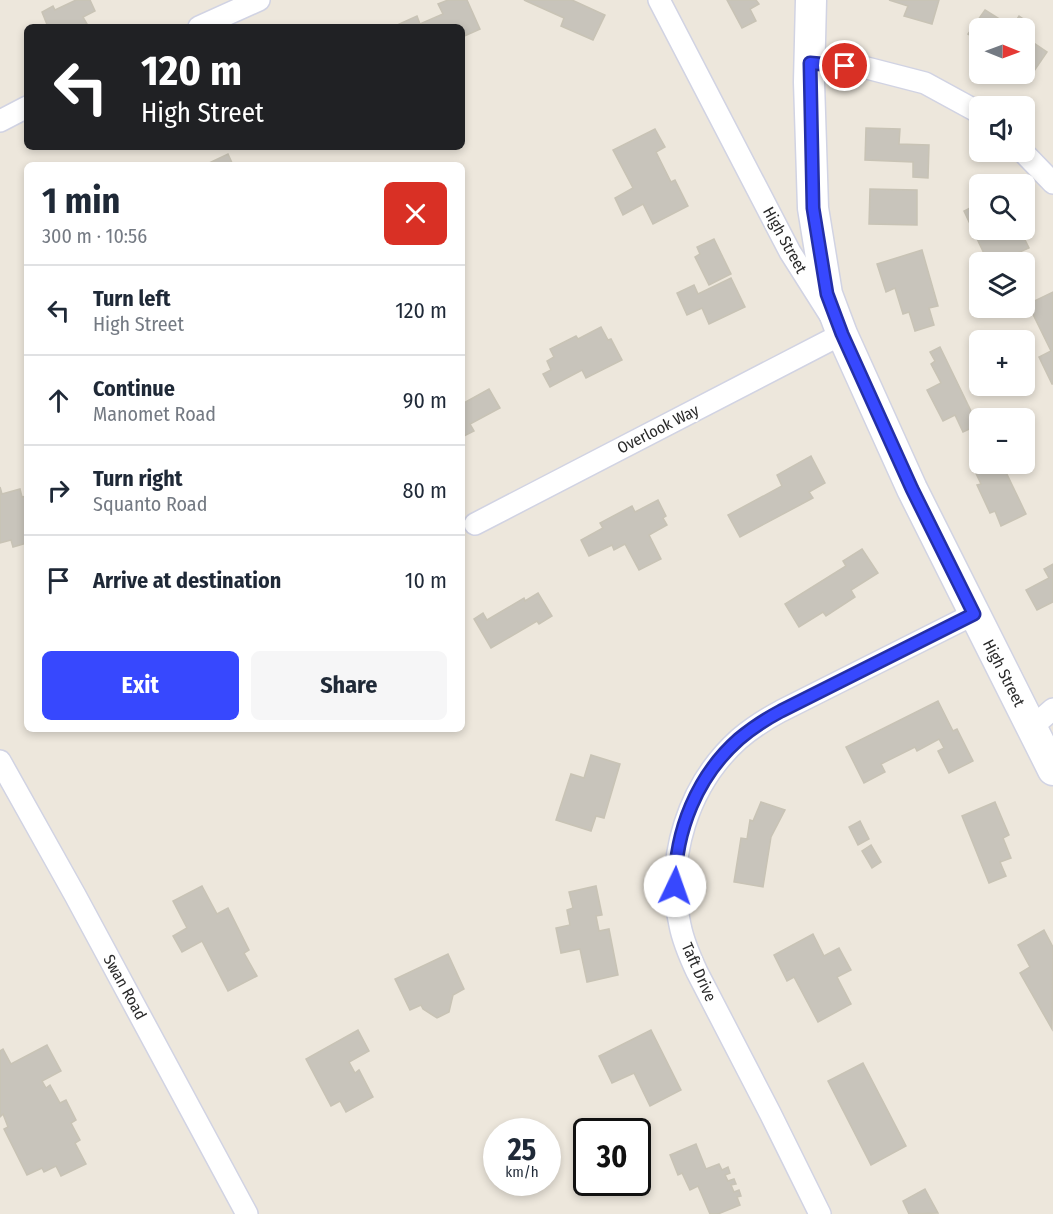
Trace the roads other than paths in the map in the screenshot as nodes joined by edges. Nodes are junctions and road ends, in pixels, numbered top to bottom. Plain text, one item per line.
1 (259, 0) edge
2 (659, 0) edge
3 (811, 0) edge
4 (206, 24) edge
5 (810, 63) junction
6 (969, 107) edge
7 (24, 109) edge
8 (0, 121) edge
9 (1033, 162) edge
10 (1053, 183) edge
11 (842, 334) junction
12 (475, 524) dead end
13 (974, 614) junction
14 (1042, 718) edge
15 (0, 761) edge
16 (1053, 770) edge
17 (247, 1214) edge
18 (820, 1214) edge

1 - 4 street
2 - 11 street, High Street
3 - 5 main road
5 - 6 street
5 - 11 main road
7 - 8 street
9 - 10 street
11 - 12 street, Overlook Way
11 - 13 main road, High Street
13 - 14 main road, High Street
13 - 18 street, Taft Drive
14 - 16 main road, High Street
15 - 17 street, Swan Road

